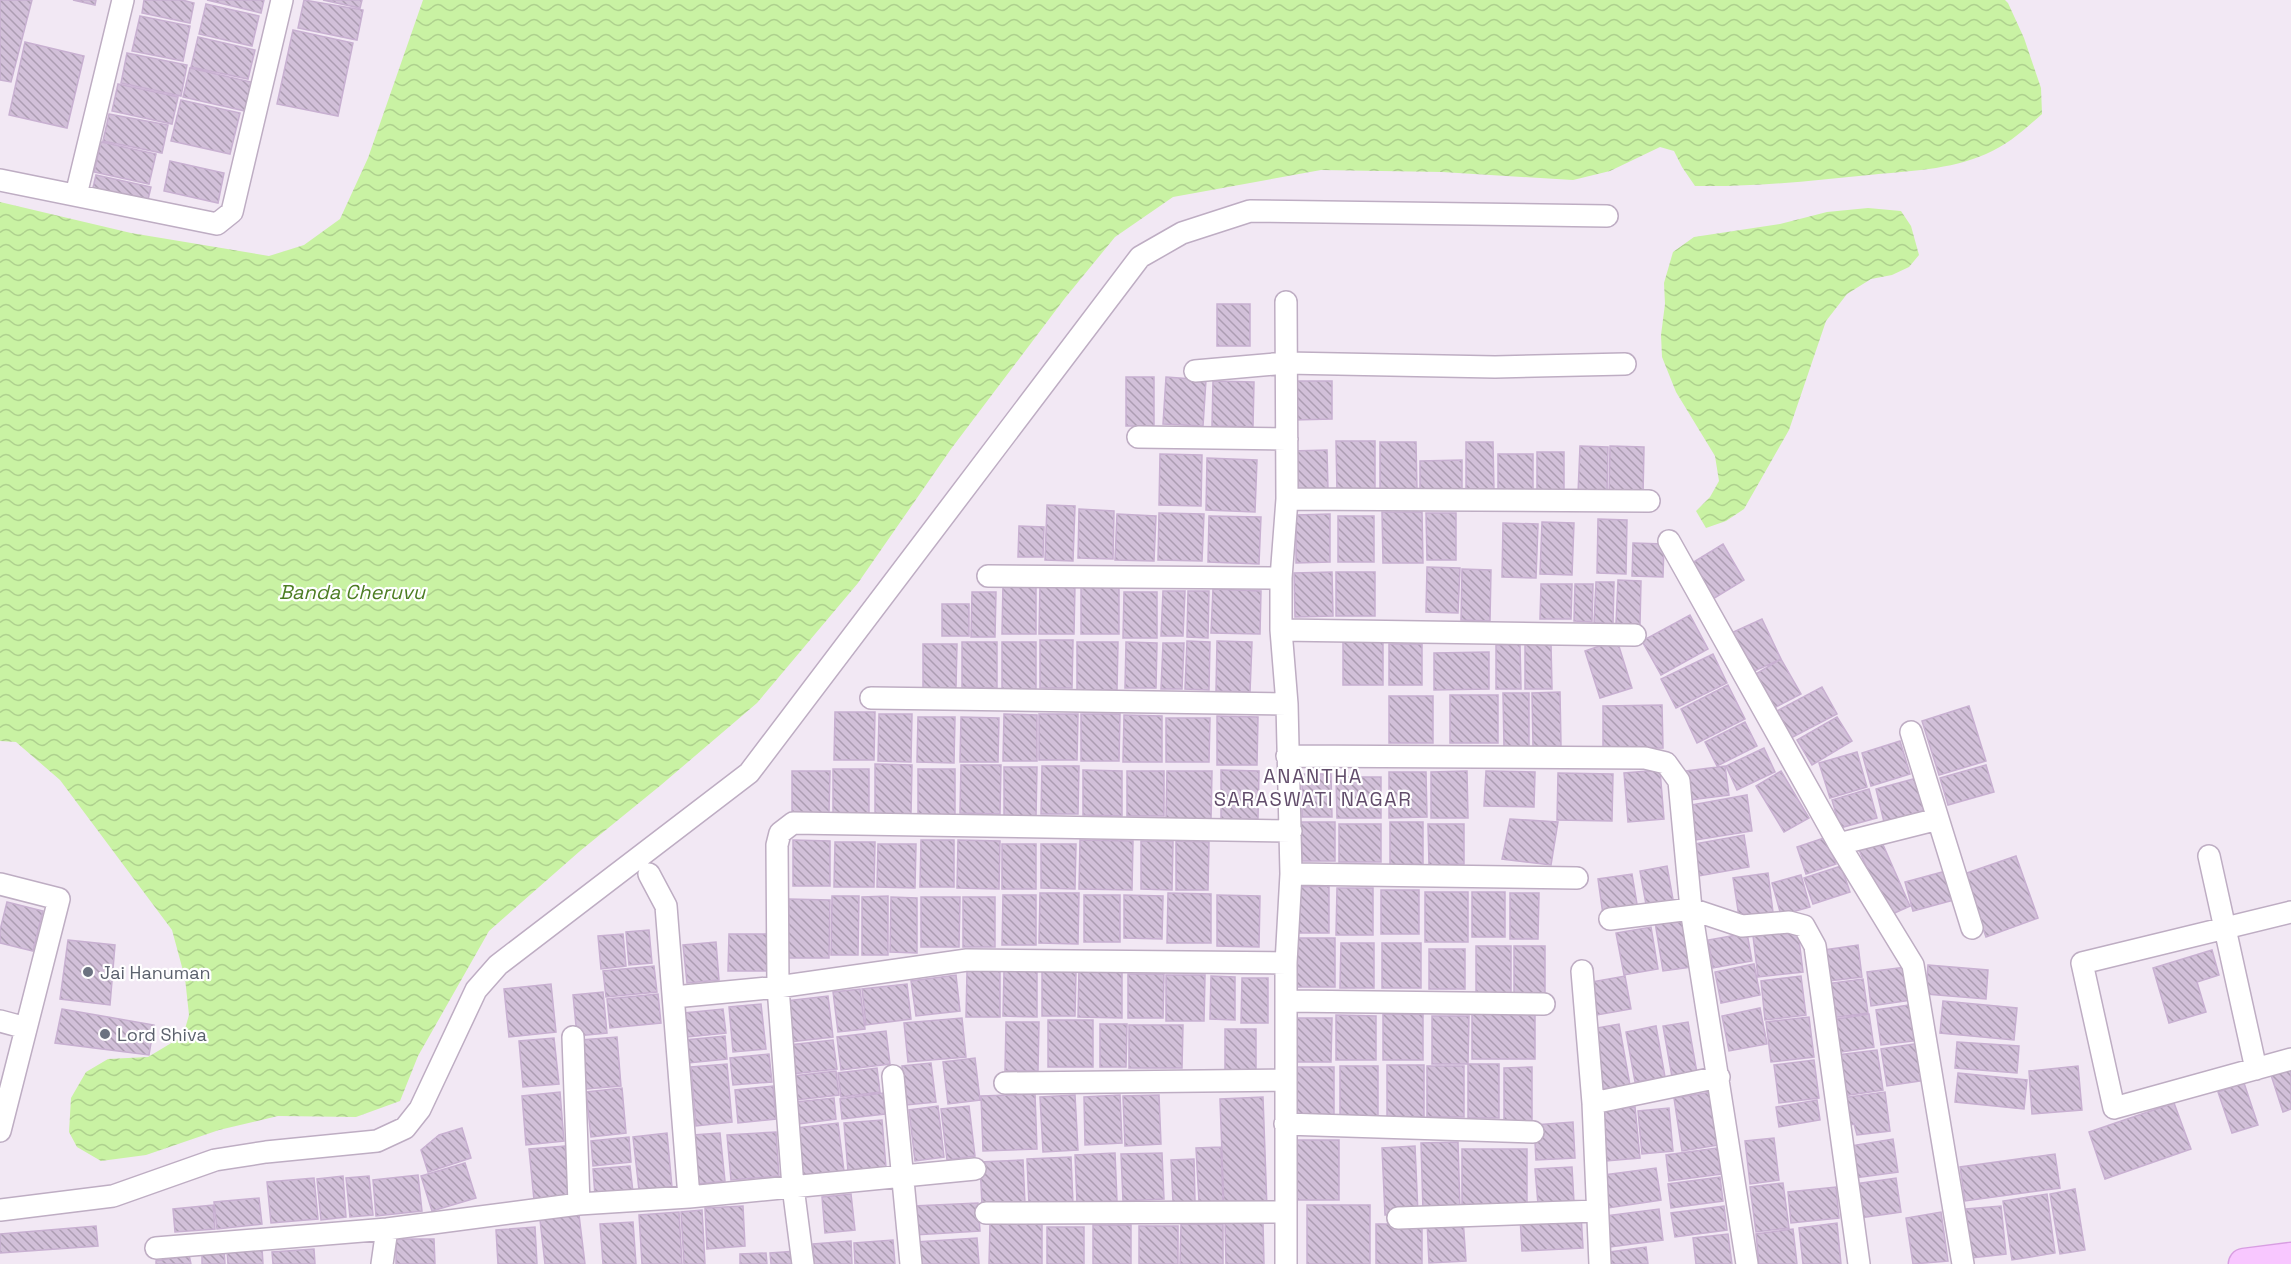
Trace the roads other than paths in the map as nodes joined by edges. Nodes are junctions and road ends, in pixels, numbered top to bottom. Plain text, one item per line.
1 (123, 0) edge
2 (282, 0) edge
3 (0, 180) edge
4 (76, 195) junction
5 (1607, 216) dead end
6 (1286, 302) dead end
7 (1286, 363) junction
8 (1625, 364) dead end
9 (1195, 371) dead end
10 (1138, 437) dead end
11 (1287, 439) junction
12 (1287, 499) junction
13 (1649, 501) dead end
14 (1669, 541) dead end
15 (988, 576) dead end
16 (1281, 578) junction
17 (1281, 630) junction
18 (1635, 635) dead end
19 (871, 698) dead end
20 (1287, 704) junction
21 (1911, 732) dead end
22 (1287, 756) junction
23 (1938, 819) junction
24 (1291, 831) junction
25 (1839, 844) junction
26 (2209, 856) dead end
27 (650, 874) dead end
28 (1292, 874) junction
29 (1577, 878) dead end
30 (0, 884) edge
31 (1691, 909) junction
32 (2291, 912) edge
33 (1610, 919) dead end
34 (1972, 928) dead end
35 (2224, 928) junction
36 (1286, 963) junction
37 (1582, 971) dead end
38 (778, 987) junction
39 (674, 997) junction
40 (1286, 1001) junction
41 (1544, 1004) dead end
42 (0, 1022) edge
43 (26, 1028) junction
44 (573, 1037) dead end
45 (2291, 1059) edge
46 (2256, 1069) junction
47 (893, 1076) dead end
48 (1719, 1077) junction
49 (1285, 1080) junction
50 (1005, 1083) dead end
51 (1593, 1103) junction
52 (1285, 1124) junction
53 (0, 1131) edge
54 (1533, 1132) dead end
55 (975, 1169) dead end
56 (904, 1176) junction
57 (793, 1187) junction
58 (688, 1197) junction
59 (579, 1204) junction
60 (0, 1210) edge
61 (1597, 1211) junction
62 (1285, 1212) junction
63 (986, 1213) dead end
64 (1398, 1218) dead end
65 (387, 1229) junction
66 (156, 1248) dead end
67 (2291, 1258) edge
68 (382, 1264) edge
69 (803, 1264) edge
70 (911, 1264) edge
71 (1286, 1264) edge
72 (1600, 1264) edge
73 (1747, 1264) edge
74 (1859, 1264) edge
75 (1963, 1264) edge
76 (2244, 1264) edge

1 - 4 street
2 - 4 street
3 - 4 street
5 - 60 street
6 - 7 street
7 - 8 street
7 - 9 street
7 - 11 street
10 - 11 street
11 - 12 street
12 - 13 street
12 - 16 street
14 - 25 street
15 - 16 street
16 - 17 street
17 - 18 street
17 - 20 street
19 - 20 street
20 - 22 street
21 - 23 street
22 - 24 street
22 - 31 street
23 - 25 street
23 - 34 street
24 - 28 street
24 - 38 street
25 - 75 street
26 - 35 street
27 - 39 street
28 - 29 street
28 - 36 street
30 - 43 street
31 - 33 street
31 - 48 street
31 - 74 street
32 - 35 street
35 - 46 street
35 - 46 street
36 - 38 street
36 - 40 street
37 - 51 street
38 - 39 street
38 - 57 street
39 - 58 street
40 - 41 street
40 - 49 street
42 - 43 street
43 - 53 street
44 - 59 street
45 - 46 street
47 - 56 street
48 - 51 street
48 - 73 street
49 - 50 street
49 - 52 street
51 - 61 street
52 - 54 street
52 - 62 street
55 - 56 street
56 - 57 street
56 - 70 street
57 - 58 street
57 - 69 street
58 - 59 street
59 - 65 street
61 - 64 street
61 - 72 street
62 - 63 street
62 - 71 street
65 - 66 street
65 - 68 street
67 - 76 street

